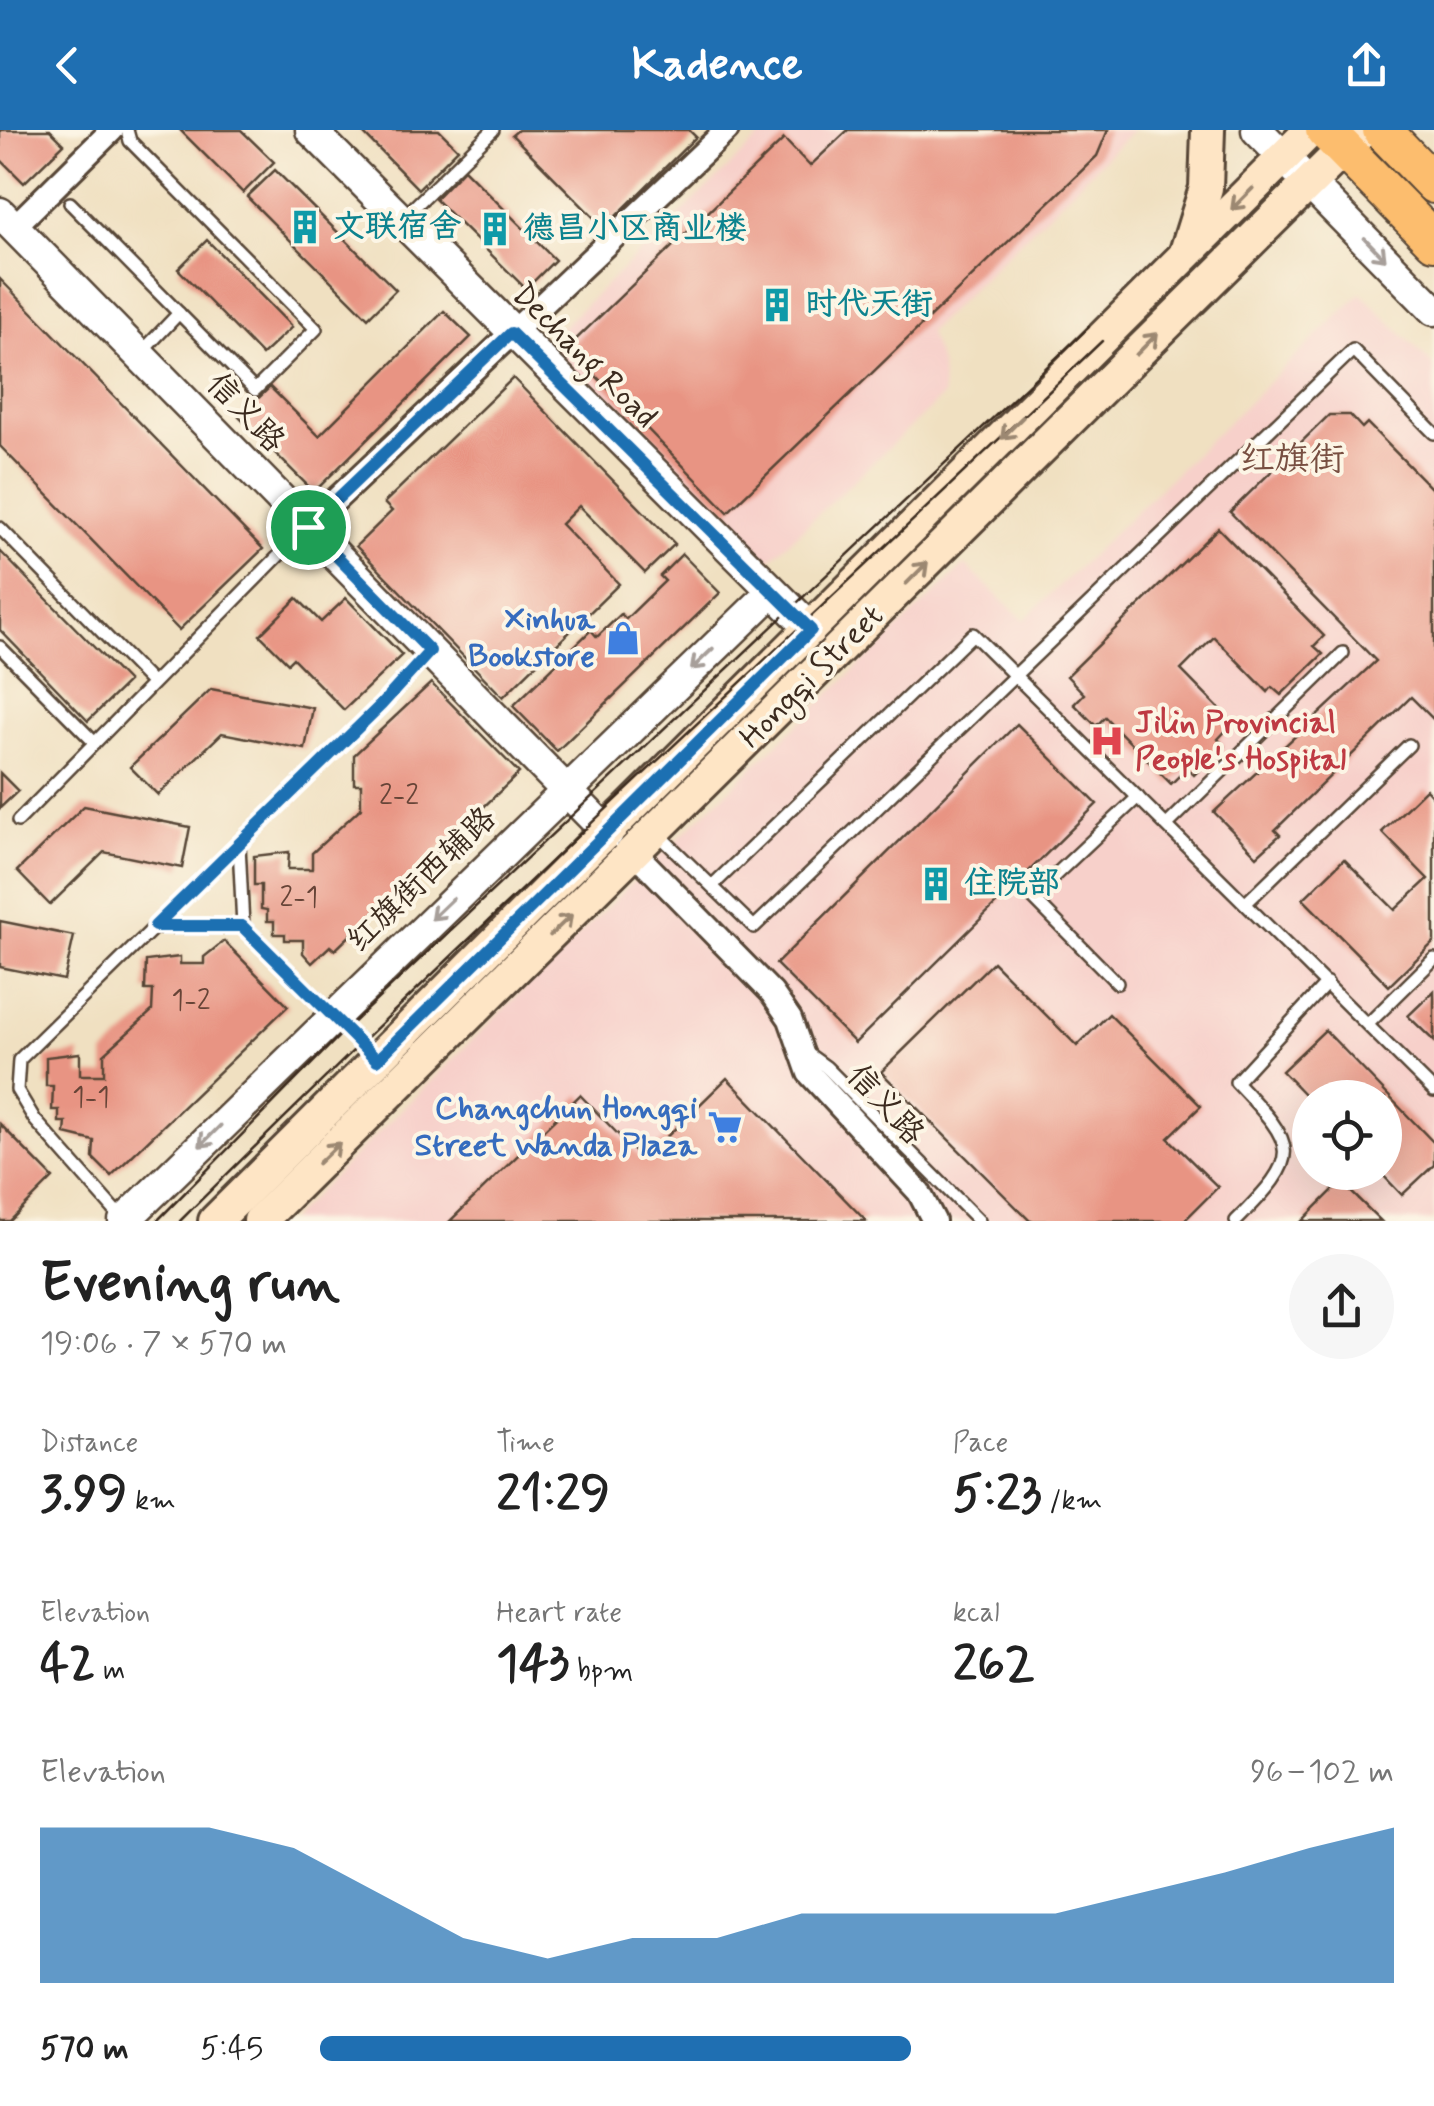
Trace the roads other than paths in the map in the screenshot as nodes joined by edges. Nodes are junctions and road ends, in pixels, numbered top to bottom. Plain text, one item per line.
1 (112, 130) edge
2 (127, 130) edge
3 (311, 130) edge
4 (492, 130) edge
5 (1208, 130) edge
6 (1257, 130) edge
7 (1311, 130) edge
8 (1382, 130) edge
9 (716, 133) edge
10 (1344, 136) edge
11 (1284, 157) junction
12 (1310, 183) junction
13 (1434, 184) edge
14 (70, 203) dead end
15 (400, 221) junction
16 (4, 226) edge
17 (1434, 241) edge
18 (1184, 256) junction
19 (1434, 310) edge
20 (179, 313) junction
21 (511, 333) junction
22 (139, 355) junction
23 (1434, 433) edge
24 (308, 527) junction
25 (0, 528) edge
26 (772, 592) junction
27 (811, 630) junction
28 (0, 648) edge
29 (430, 651) junction
30 (1343, 653) dead end
31 (1013, 674) junction
32 (152, 683) junction
33 (94, 742) junction
34 (1409, 746) dead end
35 (566, 790) junction
36 (1138, 797) junction
37 (18, 821) dead end
38 (1167, 825) junction
39 (608, 832) junction
40 (646, 842) junction
41 (239, 845) junction
42 (712, 886) junction
43 (1246, 903) junction
44 (155, 926) junction
45 (242, 926) junction
46 (1434, 960) edge
47 (1117, 983) dead end
48 (1327, 983) junction
49 (332, 1016) junction
50 (1368, 1024) junction
51 (801, 1048) junction
52 (377, 1060) junction
53 (1434, 1090) edge
54 (124, 1221) edge
55 (215, 1221) edge
56 (260, 1221) edge
57 (934, 1221) edge
58 (979, 1221) edge
59 (1236, 1221) edge

1 - 16 street
2 - 20 lane
3 - 15 street, Dechang Road
4 - 15 lane
5 - 18 main road
6 - 11 street
7 - 11 main road, Hongqi Street
8 - 13 main road
9 - 21 street
10 - 12 main road, Hongqi Street
10 - 17 main road
11 - 12 street
11 -> 18 main road, Hongqi Street
12 -> 19 street
40 -> 12 main road, Hongqi Street
14 - 20 lane
15 - 21 street, Dechang Road
16 - 22 street, 信义路
18 -> 27 main road, Hongqi Street
20 - 22 lane
21 - 24 street
21 - 26 street, Dechang Road
22 - 24 street, 信义路
23 - 31 lane
24 - 29 street, 信义路
24 - 32 lane
25 - 32 lane
26 - 27 street, Dechang Road
26 -> 35 street, 红旗街西辅路
27 - 39 main road, Hongqi Street
28 - 33 lane
29 - 35 street, 信义路
29 - 41 lane
30 - 38 lane
31 - 36 lane
31 - 42 lane
31 - 42 lane
32 - 33 lane
33 - 37 lane
34 - 43 lane
35 - 39 street, 信义路
35 -> 49 street, 红旗街西辅路
36 - 38 lane
36 - 47 lane
38 - 43 lane
39 - 52 main road, Hongqi Street
40 - 42 lane
40 - 51 street, 信义路
56 -> 40 main road, Hongqi Street
41 - 44 lane
41 - 45 lane
43 - 48 lane
44 - 45 lane
44 - 54 lane
45 - 49 lane
46 - 50 lane
48 - 50 lane
48 - 59 lane
49 - 52 lane
49 -> 54 street, 红旗街西辅路
50 - 53 lane
51 - 57 street, 信义路
51 - 58 lane
52 - 55 main road, Hongqi Street

